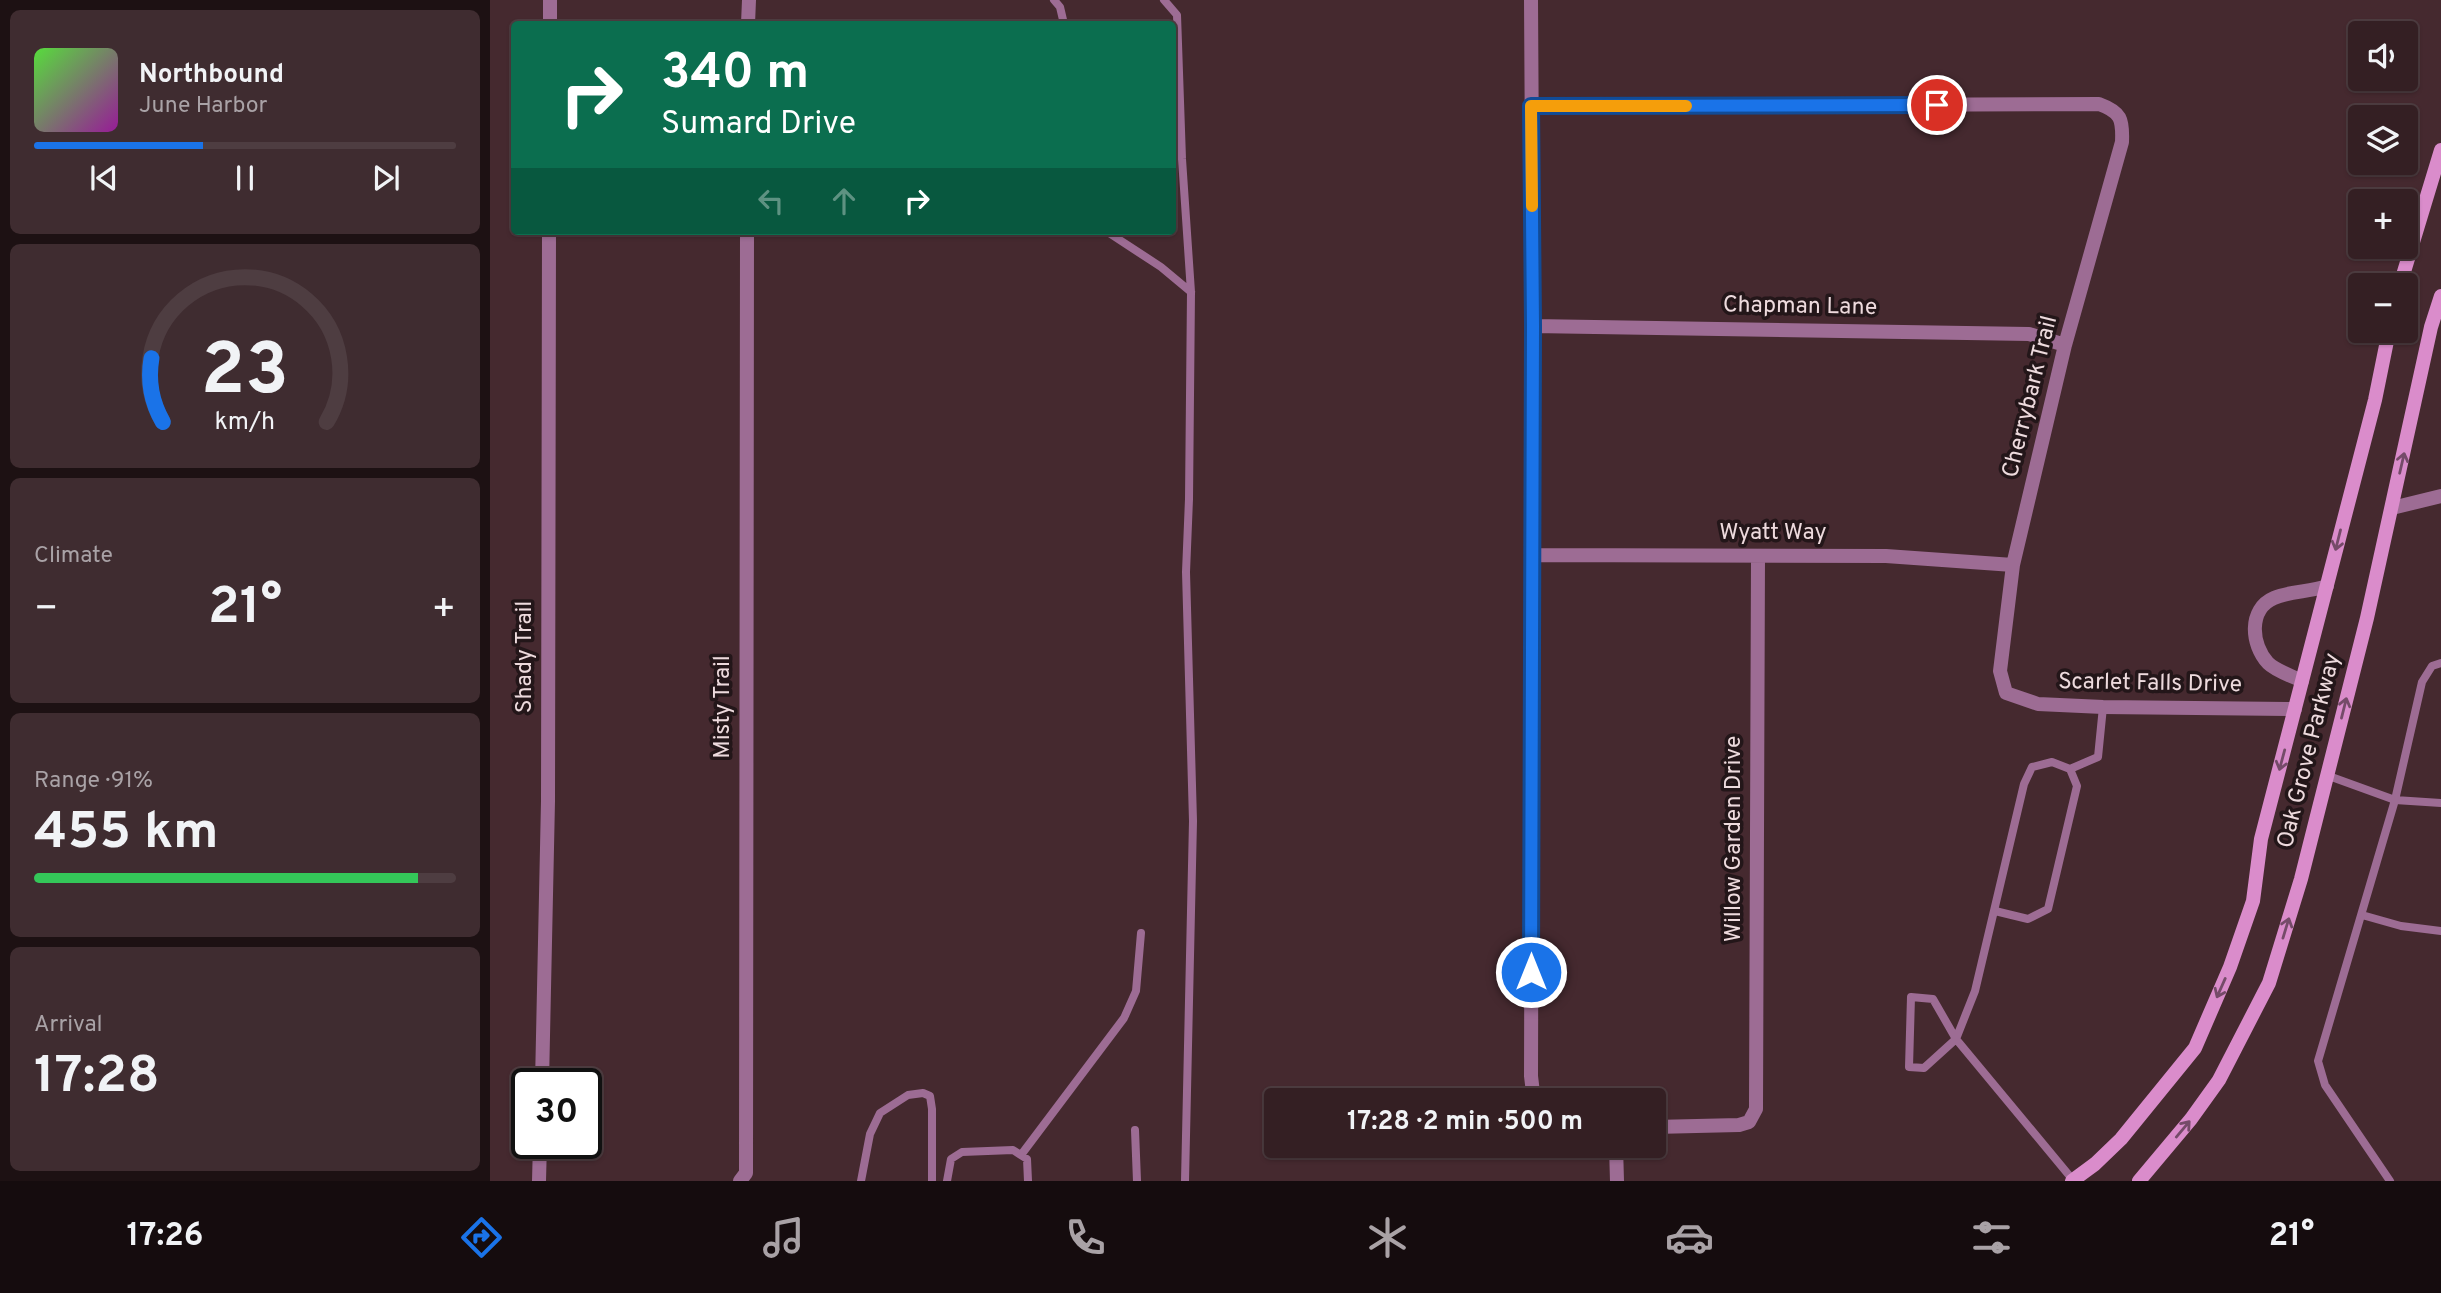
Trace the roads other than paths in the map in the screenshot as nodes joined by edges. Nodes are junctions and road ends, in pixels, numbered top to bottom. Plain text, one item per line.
1 (550, 0) edge
2 (749, 0) edge
3 (1054, 0) edge
4 (1164, 0) edge
5 (1531, 0) edge
6 (550, 21) edge
7 (748, 21) edge
8 (1063, 21) edge
9 (1531, 106) junction
10 (2441, 150) edge
11 (549, 235) edge
12 (747, 235) edge
13 (1112, 235) edge
14 (2404, 273) edge
15 (1191, 292) junction
16 (2441, 296) edge
17 (1533, 326) junction
18 (2387, 343) edge
19 (2066, 345) junction
20 (2441, 496) edge
21 (2392, 508) junction
22 (1532, 555) junction
23 (1758, 555) junction
24 (2013, 565) junction
25 (2327, 586) junction
26 (2441, 663) edge
27 (2302, 681) junction
28 (2006, 693) joint
29 (2103, 707) junction
30 (2295, 709) junction
31 (2070, 769) junction
32 (2326, 775) junction
33 (2395, 800) junction
34 (2441, 803) edge
35 (1996, 911) junction
36 (2362, 915) junction
37 (2441, 931) edge
38 (1141, 933) dead end
39 (1956, 1040) junction
40 (541, 1068) edge
41 (1532, 1088) edge
42 (1666, 1127) edge
43 (1135, 1130) dead end
44 (1021, 1155) junction
45 (1616, 1158) edge
46 (540, 1159) edge
47 (539, 1181) edge
48 (740, 1181) edge
49 (861, 1181) edge
50 (932, 1181) edge
51 (947, 1181) edge
52 (1028, 1181) edge
53 (1136, 1181) edge
54 (1185, 1181) edge
55 (1617, 1181) edge
56 (2073, 1181) edge
57 (2139, 1181) edge
58 (2390, 1181) edge

1 - 6 street
2 - 7 street
3 - 8 lane
4 - 15 lane
5 - 9 street
9 - 17 street
9 - 19 street, Cherrybark Trail
10 - 14 main road
11 - 40 street, Shady Trail
12 - 48 street, Misty Trail
13 - 15 lane
15 - 54 lane
21 -> 16 main road, Oak Grove Parkway
17 - 19 street, Chapman Lane
17 - 22 street
18 -> 25 main road, Oak Grove Parkway
19 - 24 street, Cherrybark Trail
20 - 21 street
32 -> 21 main road, Oak Grove Parkway
22 - 23 street, Wyatt Way
22 - 41 street
23 - 24 street, Wyatt Way
23 - 42 street, Willow Garden Drive
24 - 28 street, Cherrybark Trail
25 - 27 main road, Oak Grove Parkway
25 - 27 street
26 - 33 lane
27 - 30 main road, Oak Grove Parkway
28 - 29 street, Scarlet Falls Drive
29 - 30 street, Scarlet Falls Drive
29 - 31 lane
30 -> 56 main road, Oak Grove Parkway
31 - 35 lane
31 - 35 lane
32 - 33 lane
57 -> 32 main road, Oak Grove Parkway
33 - 34 lane
33 - 36 lane
35 - 39 lane
36 - 37 lane
36 - 58 lane
38 - 44 lane
39 - 39 lane
39 - 56 lane
43 - 53 lane
44 - 51 lane
44 - 52 lane
45 - 55 street
46 - 47 street
49 - 50 lane

